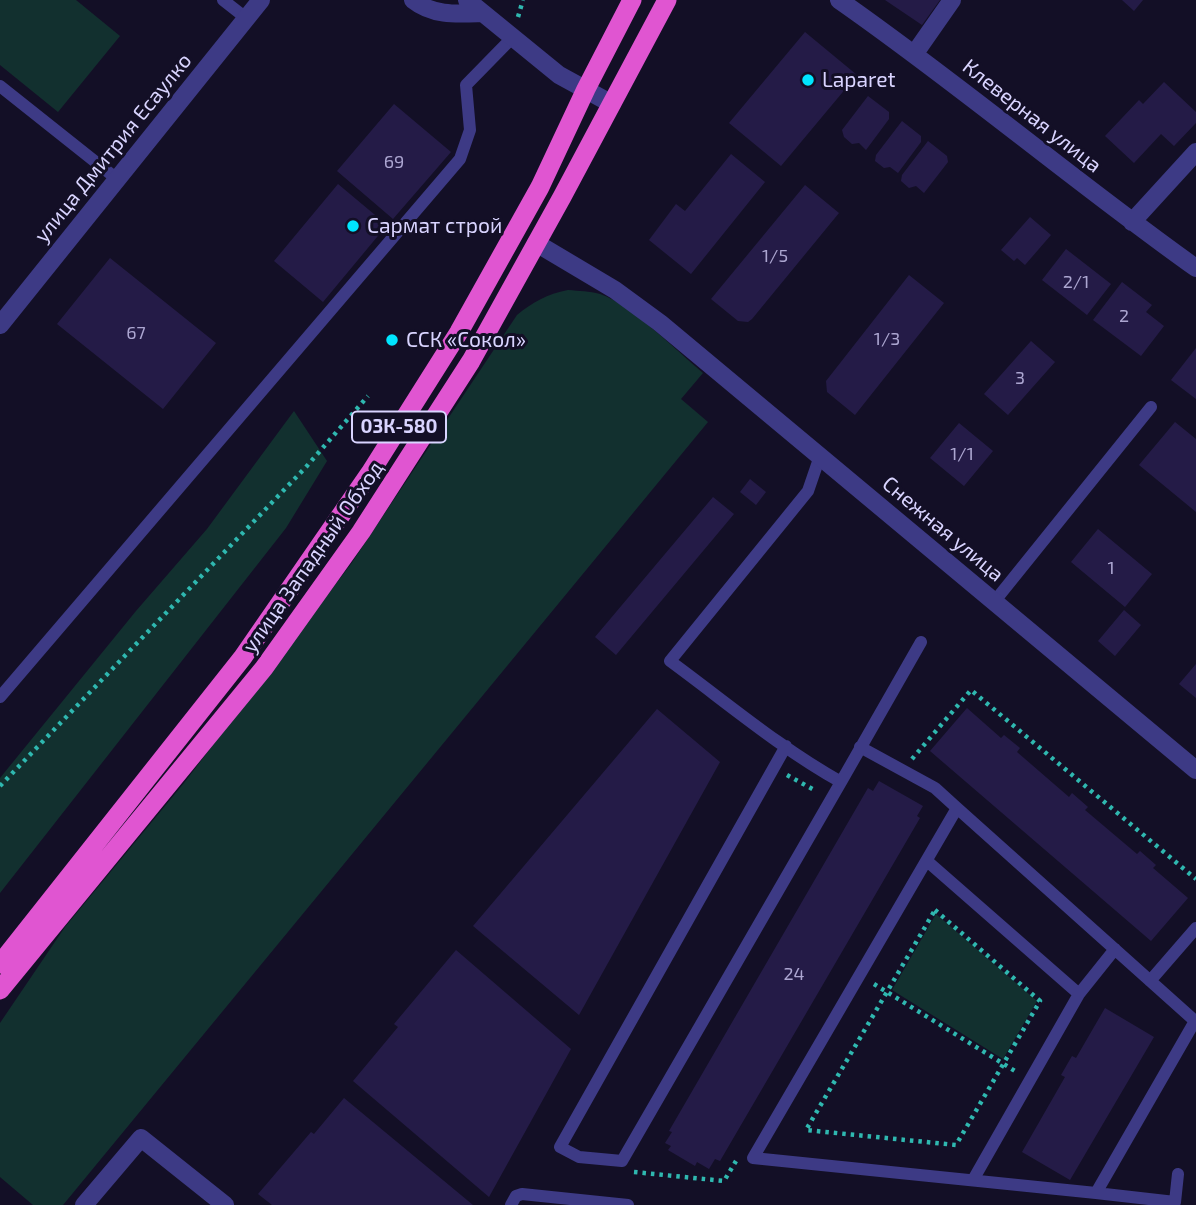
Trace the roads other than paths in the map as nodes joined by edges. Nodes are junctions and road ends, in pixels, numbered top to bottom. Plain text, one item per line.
1 (223, 0) edge
2 (261, 0) edge
3 (413, 0) edge
4 (467, 0) edge
5 (632, 0) edge
6 (667, 0) edge
7 (839, 0) edge
8 (953, 0) edge
9 (481, 13) junction
10 (246, 18) junction
11 (512, 38) junction
12 (915, 53) junction
13 (0, 86) edge
14 (586, 89) junction
15 (612, 104) junction
16 (1196, 152) edge
17 (117, 179) junction
18 (1132, 222) junction
19 (536, 243) junction
20 (1196, 268) edge
21 (0, 324) edge
22 (1151, 407) dead end
23 (820, 456) junction
24 (993, 602) junction
25 (920, 642) dead end
26 (0, 697) edge
27 (786, 746) junction
28 (860, 747) junction
29 (1196, 770) edge
30 (841, 782) junction
31 (957, 808) junction
32 (927, 861) junction
33 (1196, 928) edge
34 (1115, 949) junction
35 (0, 964) edge
36 (1150, 981) junction
37 (0, 989) edge
38 (1079, 994) junction
39 (1178, 1174) dead end
40 (973, 1180) junction
41 (1096, 1193) junction
42 (558, 1201) edge
43 (84, 1205) edge
44 (225, 1205) edge
45 (511, 1205) edge
46 (628, 1205) edge

1 - 10 lane
2 - 10 street, улица Дмитрия Есаулко
3 - 9 street
4 - 9 street
5 - 14 highway, улица Западный Обход / 03К-580
6 - 15 highway, улица Западный Обход / 03К-580
7 - 12 street, Клеверная улица
8 - 12 street
9 - 11 street
10 - 17 street, улица Дмитрия Есаулко
11 - 14 street
11 - 26 lane
12 - 18 street, Клеверная улица
13 - 17 lane
14 - 15 street
14 - 35 highway, улица Западный Обход / 03К-580
15 - 19 highway, улица Западный Обход / 03К-580
16 - 18 street
17 - 21 street, улица Дмитрия Есаулко
18 - 20 street, Клеверная улица
19 - 23 street, Снежная улица
19 - 37 highway, улица Западный Обход / 03К-580
22 - 24 lane
23 - 24 street, Снежная улица
23 - 27 lane
24 - 29 street, Снежная улица
25 - 28 lane
27 - 30 lane
27 - 30 lane
28 - 30 lane
28 - 31 lane
31 - 32 lane
31 - 34 lane
32 - 38 lane
32 - 40 lane
33 - 36 lane
34 - 36 lane
34 - 38 lane
36 - 41 lane
38 - 40 lane
39 - 41 lane
40 - 41 lane
42 - 45 lane
42 - 46 lane
43 - 44 street

